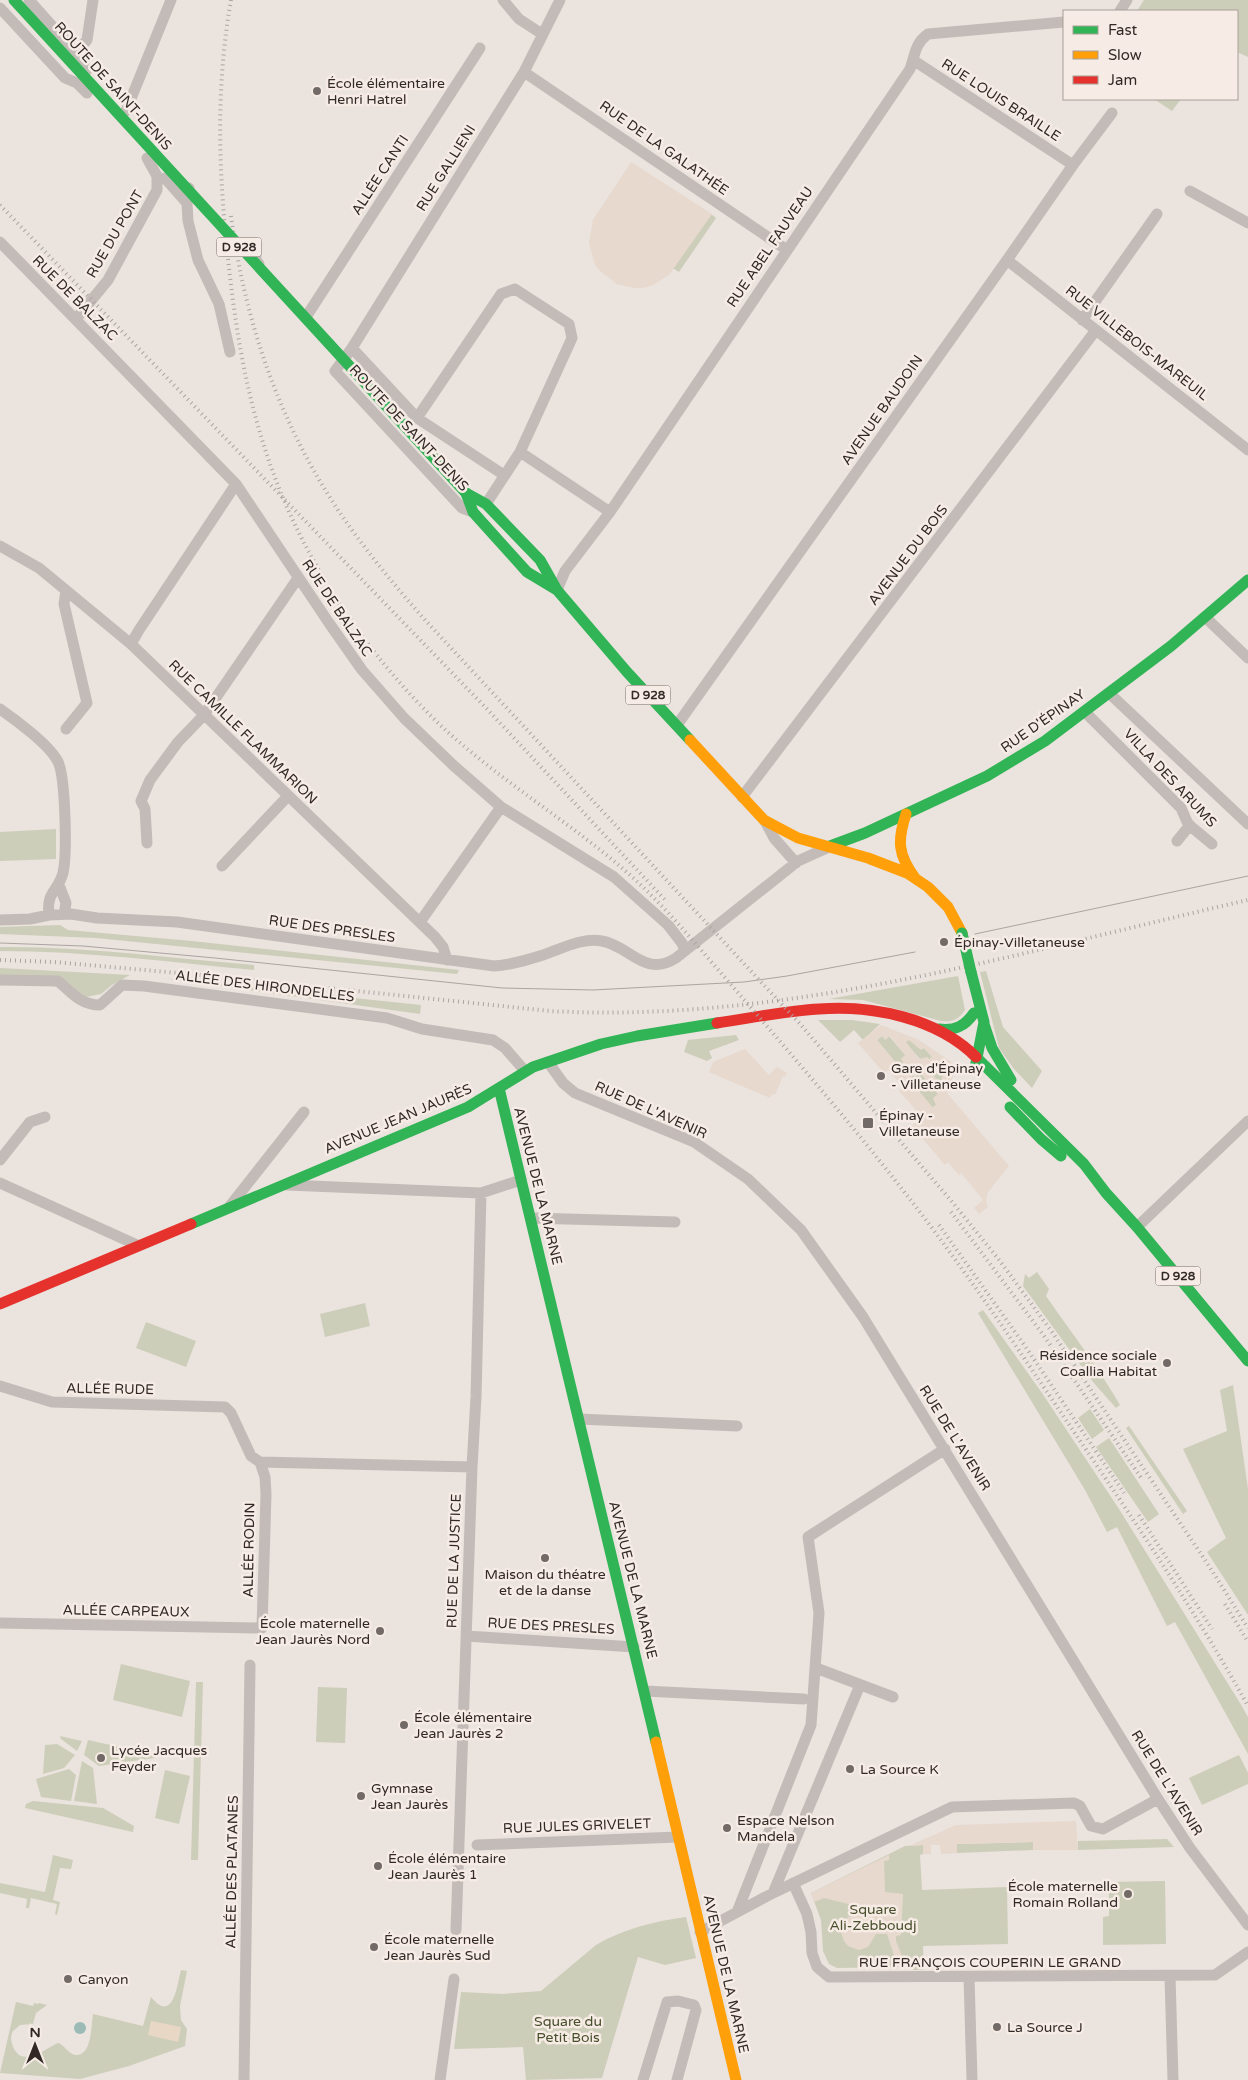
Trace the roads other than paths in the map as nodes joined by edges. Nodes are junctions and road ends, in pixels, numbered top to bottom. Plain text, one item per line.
1 (14, 0) edge
2 (29, 0) edge
3 (93, 0) edge
4 (170, 0) edge
5 (503, 0) edge
6 (560, 0) edge
7 (0, 8) edge
8 (1063, 22) edge
9 (542, 34) junction
10 (480, 48) dead end
11 (76, 53) junction
12 (913, 60) junction
13 (524, 72) junction
14 (126, 111) junction
15 (1112, 113) dead end
16 (147, 158) junction
17 (1073, 165) junction
18 (1190, 191) dead end
19 (187, 203) junction
20 (1158, 214) dead end
21 (1248, 223) edge
22 (0, 242) edge
23 (256, 243) dead end
24 (787, 250) junction
25 (1007, 260) junction
26 (306, 317) junction
27 (76, 319) junction
28 (1082, 320) junction
29 (1096, 330) junction
30 (352, 348) junction
31 (230, 352) dead end
32 (344, 358) junction
33 (417, 418) junction
34 (1248, 450) edge
35 (520, 452) junction
36 (504, 475) junction
37 (236, 484) junction
38 (466, 493) junction
39 (486, 504) junction
40 (473, 512) junction
41 (610, 512) junction
42 (0, 546) edge
43 (298, 578) junction
44 (1248, 580) edge
45 (66, 590) junction
46 (557, 590) junction
47 (1205, 617) junction
48 (131, 644) junction
49 (1248, 658) edge
50 (1109, 693) junction
51 (0, 710) edge
52 (1085, 712) junction
53 (204, 715) junction
54 (677, 725) junction
55 (66, 729) dead end
56 (288, 796) junction
57 (742, 797) junction
58 (501, 807) junction
59 (906, 814) junction
60 (764, 820) junction
61 (1248, 824) edge
62 (1190, 825) junction
63 (1177, 841) dead end
64 (147, 843) dead end
65 (1212, 844) dead end
66 (830, 846) junction
67 (796, 863) junction
68 (222, 866) dead end
69 (915, 878) junction
70 (59, 885) junction
71 (64, 914) junction
72 (49, 915) junction
73 (0, 920) edge
74 (420, 922) junction
75 (685, 951) junction
76 (447, 960) junction
77 (0, 980) edge
78 (976, 994) junction
79 (974, 1013) junction
80 (909, 1020) junction
81 (984, 1022) junction
82 (936, 1028) junction
83 (970, 1055) junction
84 (548, 1062) junction
85 (525, 1071) junction
86 (498, 1088) junction
87 (1031, 1110) junction
88 (304, 1112) dead end
89 (45, 1117) dead end
90 (1248, 1121) edge
91 (0, 1160) edge
92 (521, 1180) junction
93 (0, 1184) edge
94 (281, 1184) junction
95 (482, 1193) junction
96 (1106, 1193) junction
97 (229, 1208) junction
98 (531, 1218) junction
99 (675, 1222) dead end
100 (1137, 1227) junction
101 (137, 1245) junction
102 (0, 1304) edge
103 (1248, 1361) edge
104 (0, 1386) edge
105 (579, 1419) junction
106 (737, 1426) dead end
107 (944, 1449) junction
108 (260, 1462) junction
109 (472, 1466) junction
110 (0, 1623) edge
111 (251, 1628) joint
112 (466, 1636) junction
113 (634, 1646) junction
114 (250, 1665) dead end
115 (816, 1668) junction
116 (860, 1684) junction
117 (645, 1691) junction
118 (893, 1697) dead end
119 (804, 1699) dead end
120 (1158, 1799) junction
121 (678, 1837) junction
122 (477, 1845) dead end
123 (793, 1883) junction
124 (773, 1892) junction
125 (737, 1912) junction
126 (1248, 1925) edge
127 (456, 1930) dead end
128 (700, 1932) junction
129 (1248, 1952) edge
130 (1170, 1976) junction
131 (969, 1977) junction
132 (454, 1979) dead end
133 (244, 2080) edge
134 (440, 2080) edge
135 (643, 2080) edge
136 (677, 2080) edge
137 (736, 2080) edge
138 (972, 2080) edge
139 (1173, 2080) edge

1 - 38 main road, ROUTE DE SAINT-DENIS / D 928, bridge
2 - 11 street, ROUTE DE SAINT-DENIS
3 - 11 street
4 - 14 street
5 - 9 street
6 - 9 street, RUE GALLIENI
7 - 16 street, ROUTE DE SAINT-DENIS
8 - 12 street, RUE ABEL FAUVEAU
9 - 13 street, RUE GALLIENI
10 - 26 street, ALLÉE CANTI
11 - 14 street, ROUTE DE SAINT-DENIS
12 - 17 street, RUE LOUIS BRAILLE
12 - 24 street, RUE ABEL FAUVEAU
13 - 24 street, RUE DE LA GALATHÉE
13 - 30 street, RUE GALLIENI
14 - 19 street, ROUTE DE SAINT-DENIS
15 - 17 street, AVENUE BAUDOIN
16 - 19 street, ROUTE DE SAINT-DENIS
16 - 27 street, RUE DU PONT
17 - 25 street, AVENUE BAUDOIN
18 - 21 street
19 - 31 street
20 - 28 street
22 - 27 street, RUE DE BALZAC
23 - 26 street, ROUTE DE SAINT-DENIS
24 - 41 street, RUE ABEL FAUVEAU
25 - 28 street, RUE VILLEBOIS-MAREUIL
25 - 54 street, AVENUE BAUDOIN
26 - 32 street, ROUTE DE SAINT-DENIS
27 - 37 street, RUE DE BALZAC
28 - 29 street, RUE VILLEBOIS-MAREUIL
29 - 34 street, RUE VILLEBOIS-MAREUIL
29 - 57 street, AVENUE DU BOIS
30 - 32 street, ROUTE DE SAINT-DENIS
30 - 33 street, ROUTE DE SAINT-DENIS
32 - 40 street, ROUTE DE SAINT-DENIS
33 - 35 street
33 - 36 street, ROUTE DE SAINT-DENIS
35 - 36 street
35 - 41 street
36 - 39 street
37 - 43 street, RUE DE BALZAC
37 - 48 street
38 - 39 main road, ROUTE DE SAINT-DENIS / D 928
38 - 40 main road, ROUTE DE SAINT-DENIS / D 928
39 - 46 main road, ROUTE DE SAINT-DENIS / D 928
40 - 46 main road, ROUTE DE SAINT-DENIS / D 928
41 - 46 street, RUE ABEL FAUVEAU
42 - 45 street, RUE CAMILLE FLAMMARION
43 - 53 street
43 - 58 street, RUE DE BALZAC
44 - 47 main road, RUE D'ÉPINAY
45 - 48 street, RUE CAMILLE FLAMMARION
45 - 55 street
46 - 54 main road, ROUTE DE SAINT-DENIS / D 928
47 - 49 street
47 - 50 main road, RUE D'ÉPINAY
48 - 53 street, RUE CAMILLE FLAMMARION
50 - 52 main road, RUE D'ÉPINAY
50 - 61 street
51 - 70 street
52 - 59 main road, RUE D'ÉPINAY
52 - 62 street, VILLA DES ARUMS
53 - 56 street, RUE CAMILLE FLAMMARION
53 - 64 street
54 - 57 main road, ROUTE DE SAINT-DENIS / D 928
56 - 68 street
56 - 74 street, RUE CAMILLE FLAMMARION
57 - 60 main road, ROUTE DE SAINT-DENIS / D 928
58 - 74 street
58 - 75 street, RUE DE BALZAC
59 - 66 main road, RUE D'ÉPINAY
59 - 69 main road
60 - 66 main road, ROUTE DE SAINT-DENIS / D 928
60 - 67 street, ROUTE DE SAINT-DENIS
62 - 63 street
62 - 65 street, VILLA DES ARUMS
66 - 67 street
66 - 69 main road, D 928
67 - 75 street
69 - 78 main road, D 928, bridge
70 - 71 street
70 - 72 street
71 - 72 street, RUE DES PRESLES
71 - 76 street, RUE DES PRESLES
72 - 73 street, RUE DES PRESLES
74 - 76 street, RUE CAMILLE FLAMMARION
75 - 76 street, RUE DES PRESLES
77 - 85 street, ALLÉE DES HIRONDELLES
78 - 79 main road, D 928
78 - 81 main road, D 928
79 - 82 main road
79 - 83 main road, D 928
80 - 82 main road, AVENUE JEAN JAURÈS
80 - 83 main road, AVENUE JEAN JAURÈS
80 - 84 main road, AVENUE JEAN JAURÈS
81 - 83 main road, D 928
81 - 87 main road
82 - 83 main road, AVENUE JEAN JAURÈS
83 - 87 main road, D 928
83 - 96 main road, D 928
84 - 85 main road, AVENUE JEAN JAURÈS
84 - 107 street, RUE DE L'AVENIR
85 - 86 main road, AVENUE JEAN JAURÈS
86 - 92 main road, AVENUE DE LA MARNE
86 - 94 main road, AVENUE JEAN JAURÈS
87 - 96 main road, D 928
88 - 97 street
89 - 91 street
90 - 100 street
92 - 95 street
92 - 98 main road, AVENUE DE LA MARNE
93 - 101 street
94 - 95 street
94 - 97 main road, AVENUE JEAN JAURÈS
95 - 109 street, RUE DE LA JUSTICE
96 - 100 main road, D 928
97 - 101 main road, AVENUE JEAN JAURÈS
98 - 99 street
98 - 105 main road, AVENUE DE LA MARNE
100 - 103 main road, D 928
101 - 102 main road, AVENUE JEAN JAURÈS
104 - 108 street, ALLÉE RUDE
105 - 106 street
105 - 113 main road, AVENUE DE LA MARNE
107 - 115 street
107 - 120 street, RUE DE L'AVENIR
108 - 109 street
108 - 111 street, ALLÉE RODIN
109 - 112 street, RUE DE LA JUSTICE
110 - 111 street, ALLÉE CARPEAUX
112 - 113 street, RUE DES PRESLES
112 - 127 street, RUE DE LA JUSTICE
113 - 117 main road, AVENUE DE LA MARNE
114 - 133 street, ALLÉE DES PLATANES
115 - 116 street
115 - 125 street
116 - 118 street
116 - 124 street
117 - 119 street
117 - 121 main road, AVENUE DE LA MARNE
120 - 123 street
120 - 126 street, RUE DE L'AVENIR
121 - 122 street, RUE JULES GRIVELET
121 - 128 main road, AVENUE DE LA MARNE
123 - 124 street
123 - 131 street, RUE FRANÇOIS COUPERIN LE GRAND
124 - 125 street
125 - 128 street
128 - 137 main road, AVENUE DE LA MARNE
129 - 130 street, RUE FRANÇOIS COUPERIN LE GRAND
130 - 131 street, RUE FRANÇOIS COUPERIN LE GRAND
130 - 139 street
131 - 138 street
132 - 134 street
135 - 136 street

